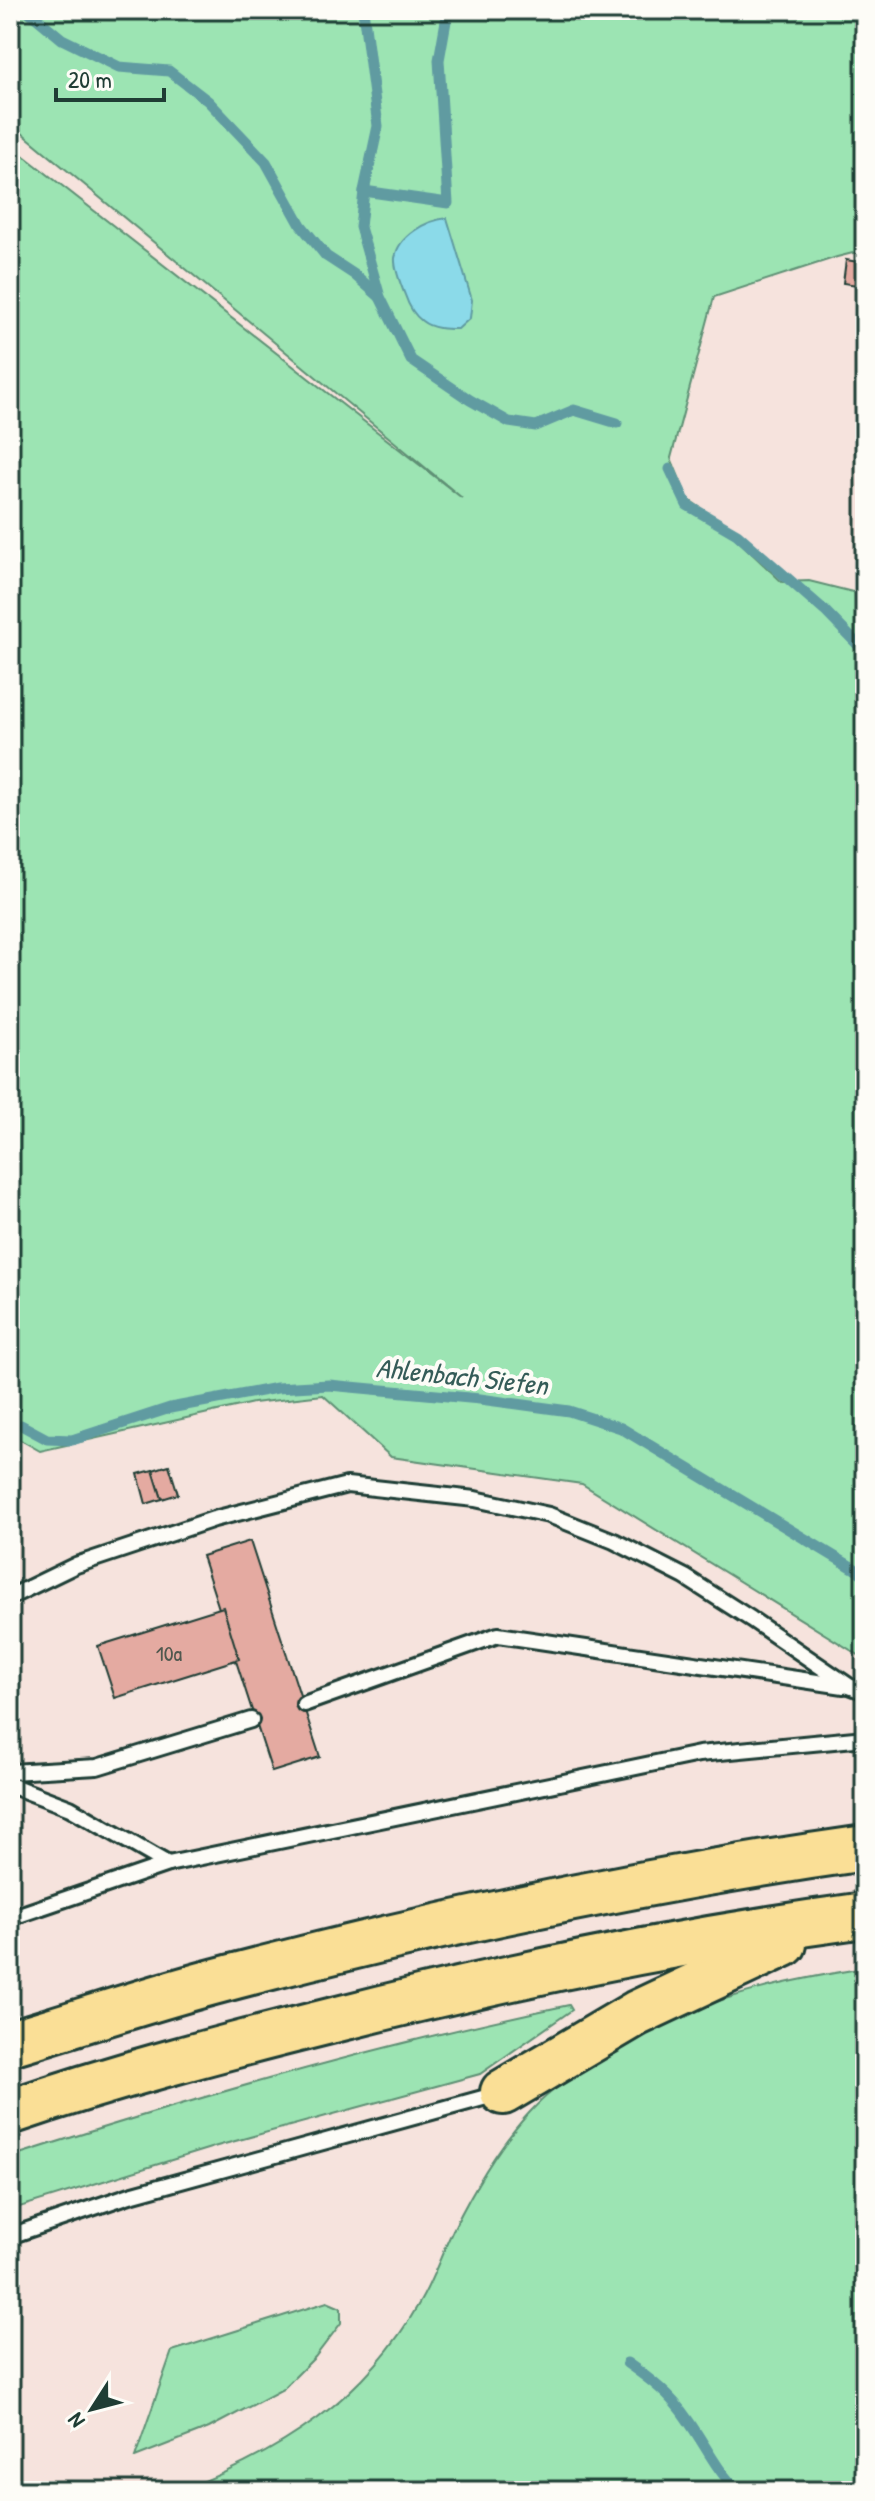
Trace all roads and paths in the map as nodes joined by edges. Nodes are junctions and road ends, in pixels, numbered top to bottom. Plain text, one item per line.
1 (10, 1597) edge
2 (849, 1686) junction
3 (865, 1692) edge
4 (304, 1704) dead end
5 (251, 1720) dead end
6 (865, 1738) edge
7 (10, 1772) edge
8 (10, 1785) edge
9 (865, 1848) edge
10 (168, 1864) junction
11 (855, 1916) edge
12 (10, 1918) edge
13 (10, 2043) edge
14 (503, 2092) joint
15 (10, 2112) edge
16 (10, 2236) edge

1 - 2 lane
2 - 3 lane
2 - 4 lane
5 - 7 lane
6 - 10 lane
8 - 10 lane
9 - 13 highway
10 - 12 lane
11 - 14 highway
11 - 15 highway
14 - 16 lane

